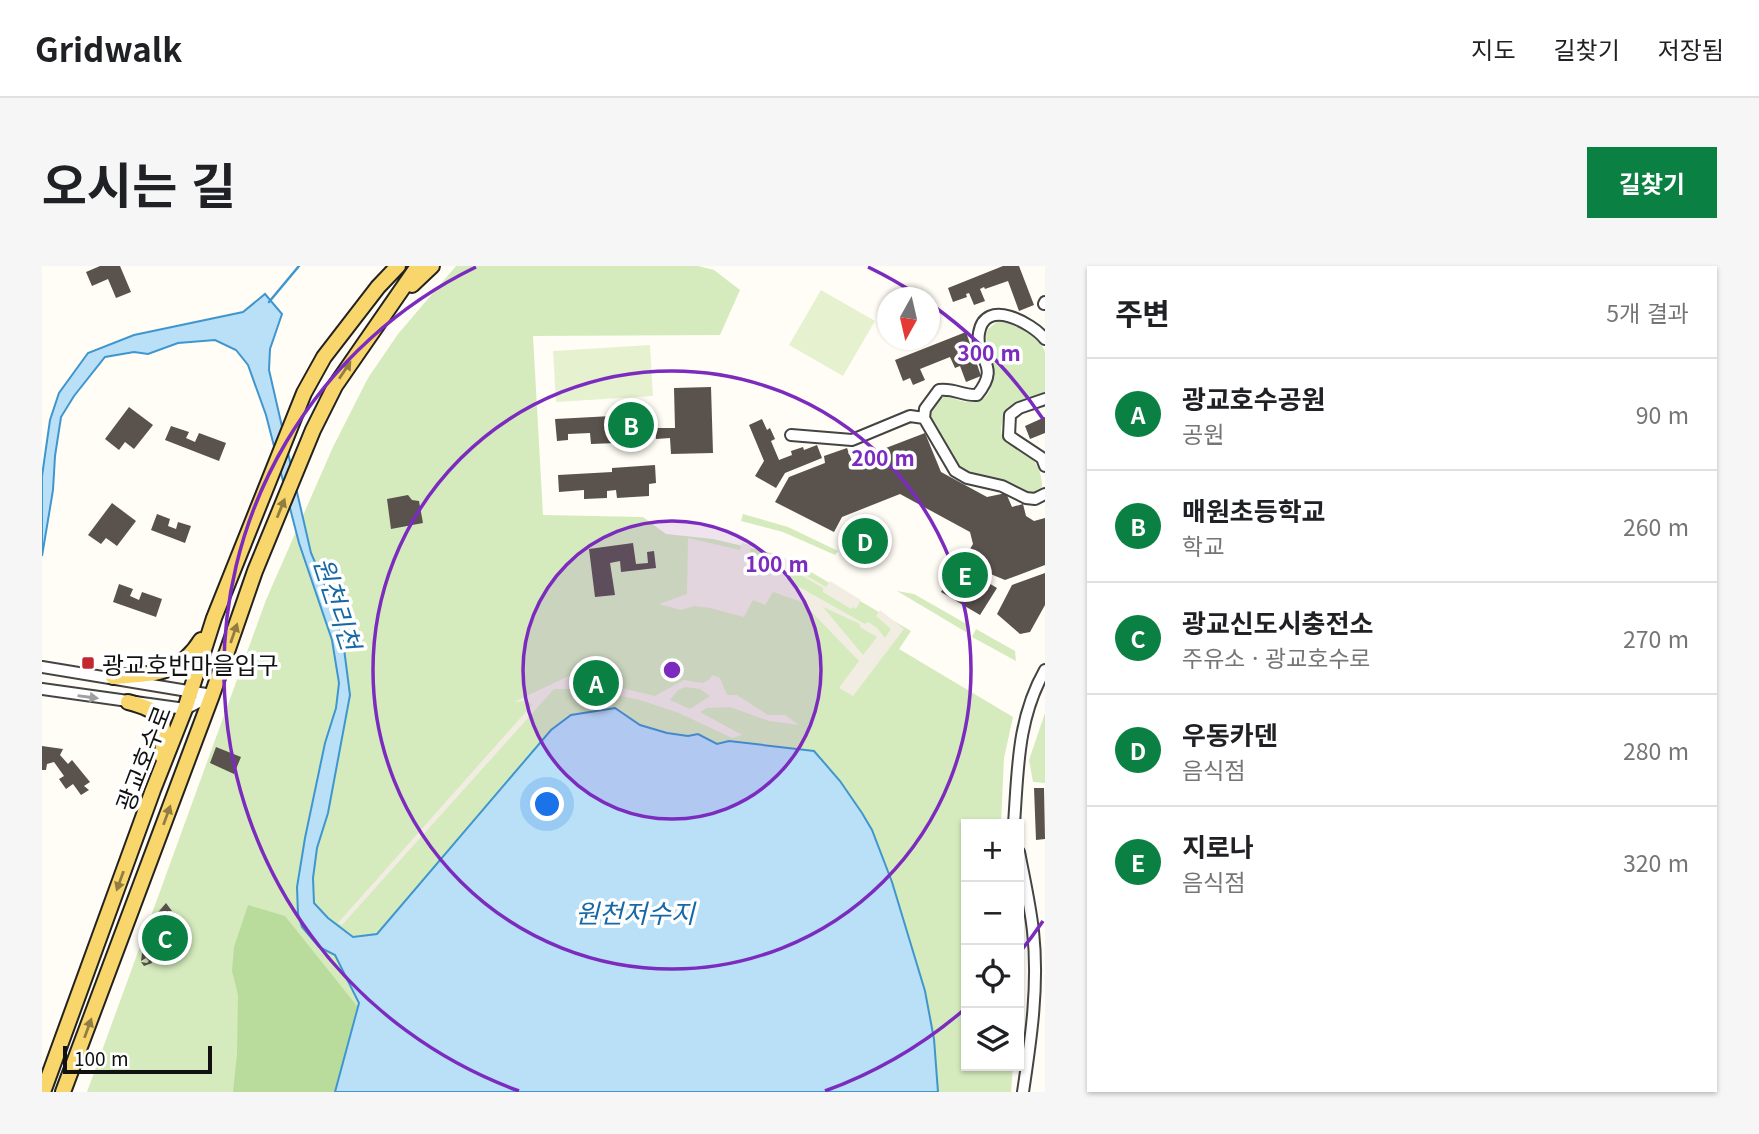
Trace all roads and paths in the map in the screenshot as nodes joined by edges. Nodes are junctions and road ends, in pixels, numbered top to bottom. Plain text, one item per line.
1 (391, 266) edge
2 (398, 266) edge
3 (418, 266) edge
4 (432, 266) edge
5 (378, 287) junction
6 (393, 303) junction
7 (1045, 339) edge
8 (1045, 398) edge
9 (924, 418) junction
10 (790, 435) dead end
11 (1045, 466) edge
12 (1045, 494) edge
13 (214, 618) junction
14 (42, 667) edge
15 (1045, 670) edge
16 (113, 677) junction
17 (44, 690) edge
18 (190, 691) junction
19 (212, 695) junction
20 (128, 702) junction
21 (185, 709) junction
22 (162, 771) junction
23 (1014, 819) edge
24 (1024, 877) edge
25 (43, 1092) edge
26 (63, 1092) edge
27 (1023, 1092) edge

1 - 5 main road
2 - 5 main road, 광교호수로
3 - 6 main road, 광교호수로
4 - 6 main road
5 - 13 main road, 광교호수로
19 -> 6 main road, 광교호수로
7 - 9 street
8 - 11 street
9 - 10 street
9 - 12 street
13 - 16 main road
13 - 18 main road, 광교호수로
14 - 16 street
15 - 23 street
16 - 18 street
17 -> 20 street
18 - 19 street
18 - 21 main road, 광교호수로
19 - 21 street
26 -> 19 main road, 광교호수로
20 - 21 street
20 - 22 main road
21 - 22 main road, 광교호수로
22 -> 25 main road, 광교호수로
24 - 27 street

